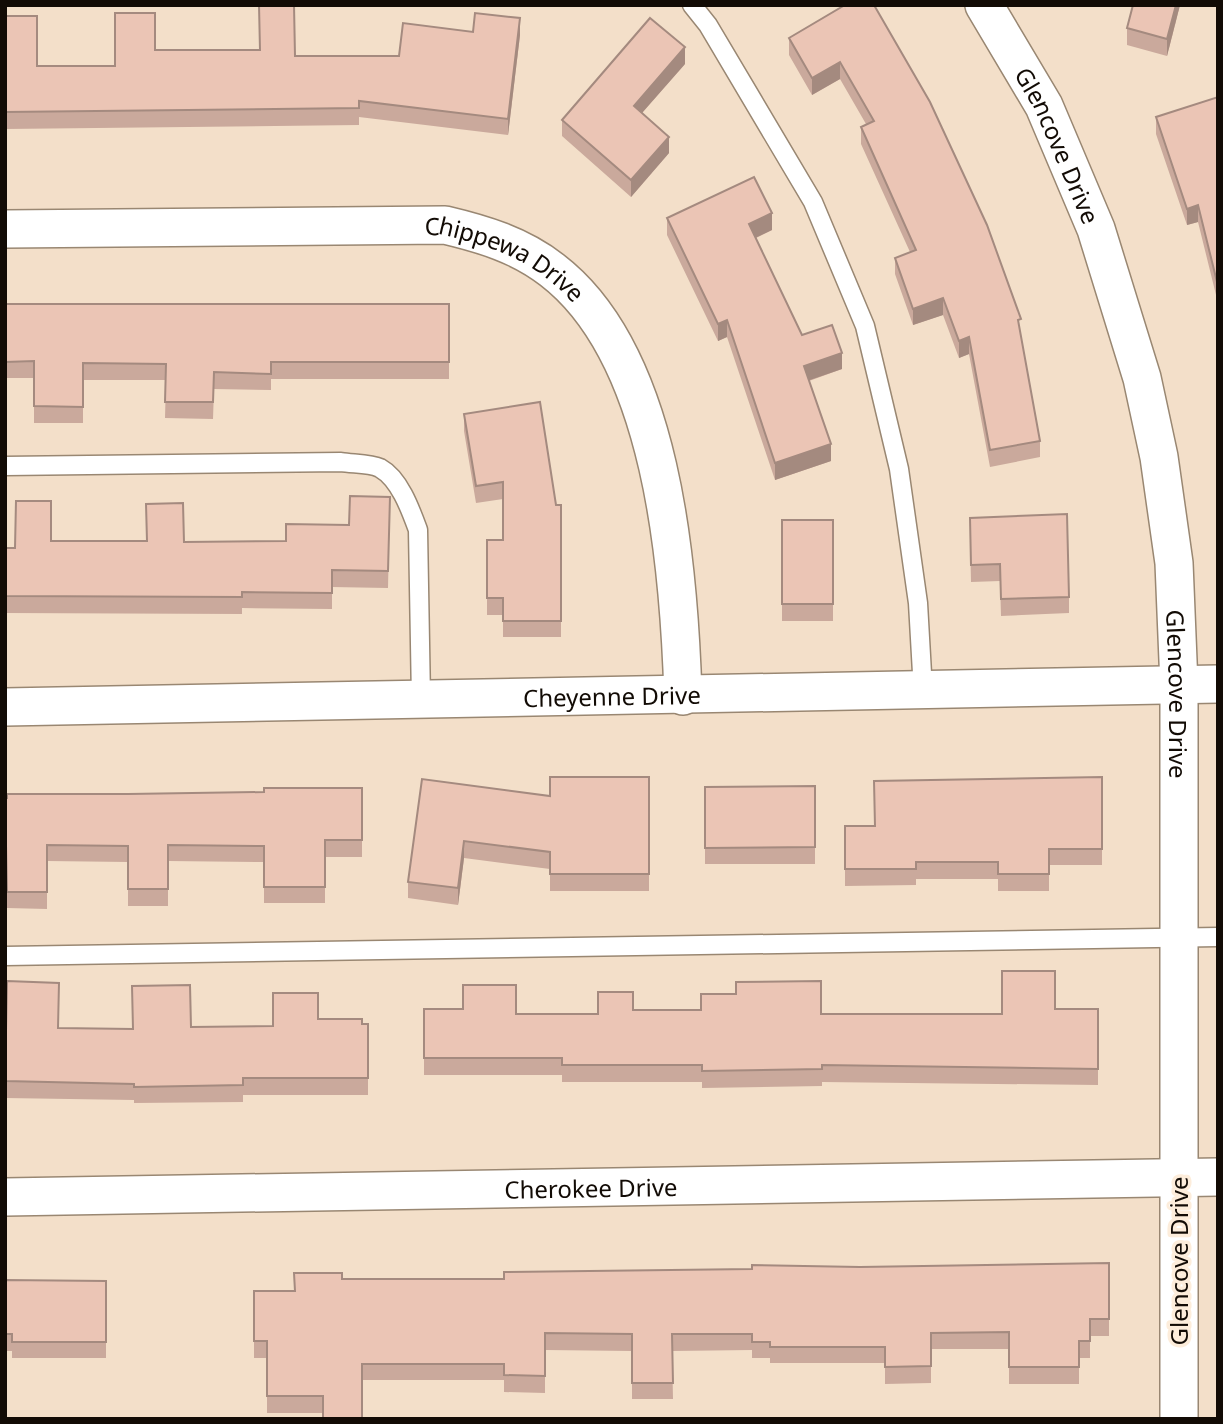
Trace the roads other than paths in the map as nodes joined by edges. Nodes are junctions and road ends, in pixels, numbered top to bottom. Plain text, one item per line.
1 (692, 5) edge
2 (984, 5) edge
3 (5, 229) edge
4 (5, 466) edge
5 (1218, 684) edge
6 (1180, 685) junction
7 (923, 691) junction
8 (683, 696) junction
9 (421, 700) junction
10 (5, 707) edge
11 (1218, 937) edge
12 (1180, 938) junction
13 (5, 956) edge
14 (1218, 1177) edge
15 (1178, 1178) junction
16 (5, 1197) edge
17 (1180, 1419) edge

1 - 7 lane
2 - 6 street, Glencove Drive
3 - 8 street, Chippewa Drive
4 - 9 lane
5 - 6 street, Cheyenne Drive
6 - 7 street, Cheyenne Drive
6 - 12 street, Glencove Drive
7 - 8 street, Cheyenne Drive
8 - 9 street, Cheyenne Drive
9 - 10 street, Cheyenne Drive
11 - 12 lane
12 - 13 lane
12 - 15 street, Glencove Drive
14 - 15 street, Cherokee Drive
15 - 16 street, Cherokee Drive
15 - 17 street, Glencove Drive

